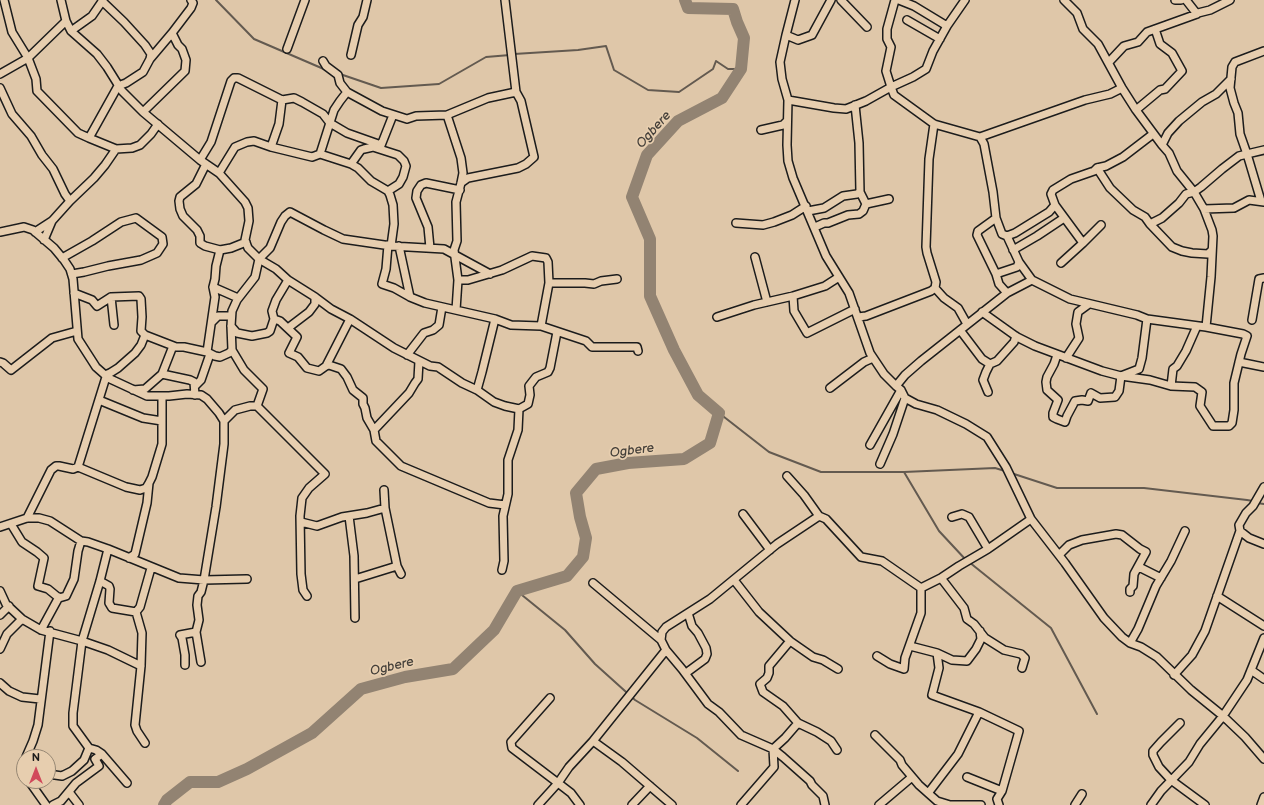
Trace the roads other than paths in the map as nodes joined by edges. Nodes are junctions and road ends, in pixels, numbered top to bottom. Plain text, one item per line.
1 (4, 0) edge
2 (61, 0) edge
3 (102, 0) edge
4 (191, 0) edge
5 (305, 0) edge
6 (367, 0) edge
7 (505, 0) edge
8 (795, 0) edge
9 (831, 0) edge
10 (841, 0) edge
11 (895, 0) edge
12 (899, 0) edge
13 (1064, 0) edge
14 (1175, 0) edge
15 (1181, 0) edge
16 (1186, 0) edge
17 (1230, 0) edge
18 (963, 1) edge
19 (1197, 14) junction
20 (907, 20) dead end
21 (66, 22) junction
22 (947, 26) junction
23 (867, 27) dead end
24 (1156, 29) junction
25 (71, 30) junction
26 (172, 33) junction
27 (786, 35) junction
28 (940, 39) junction
29 (287, 49) dead end
30 (1264, 51) edge
31 (351, 55) dead end
32 (28, 58) junction
33 (150, 58) junction
34 (322, 61) dead end
35 (1109, 62) junction
36 (0, 74) edge
37 (1231, 79) junction
38 (118, 86) junction
39 (891, 86) junction
40 (0, 88) edge
41 (1122, 88) junction
42 (347, 92) junction
43 (516, 92) junction
44 (282, 100) junction
45 (788, 100) junction
46 (856, 105) junction
47 (1136, 110) junction
48 (143, 112) junction
49 (393, 115) junction
50 (447, 115) junction
51 (787, 121) junction
52 (330, 123) junction
53 (158, 124) junction
54 (934, 124) junction
55 (761, 130) dead end
56 (1153, 134) junction
57 (983, 136) junction
58 (89, 138) junction
59 (1162, 146) junction
60 (271, 147) junction
61 (380, 147) junction
62 (116, 149) junction
63 (1264, 150) edge
64 (320, 154) junction
65 (1247, 154) junction
66 (203, 162) junction
67 (351, 164) junction
68 (1097, 168) junction
69 (219, 173) junction
70 (461, 187) junction
71 (388, 191) junction
72 (860, 192) junction
73 (1194, 192) junction
74 (889, 199) dead end
75 (70, 201) junction
76 (1263, 201) edge
77 (866, 204) junction
78 (1055, 205) junction
79 (807, 209) junction
80 (1204, 209) junction
81 (996, 218) junction
82 (1064, 218) junction
83 (52, 221) junction
84 (736, 223) dead end
85 (1150, 224) junction
86 (1101, 225) dead end
87 (815, 227) junction
88 (0, 232) edge
89 (35, 232) junction
90 (1005, 235) junction
91 (44, 240) junction
92 (246, 242) junction
93 (1082, 243) junction
94 (389, 245) junction
95 (399, 246) junction
96 (430, 248) junction
97 (220, 250) junction
98 (1013, 250) junction
99 (1211, 251) junction
100 (454, 254) junction
101 (755, 257) dead end
102 (62, 258) junction
103 (260, 259) junction
104 (1019, 262) junction
105 (1061, 263) dead end
106 (72, 274) junction
107 (490, 274) junction
108 (996, 274) junction
109 (839, 277) junction
110 (1264, 278) edge
111 (617, 279) dead end
112 (288, 280) junction
113 (458, 280) junction
114 (1032, 280) junction
115 (549, 283) junction
116 (213, 287) junction
117 (935, 288) junction
118 (74, 293) junction
119 (1007, 293) junction
120 (315, 296) junction
121 (792, 296) junction
122 (111, 297) junction
123 (410, 297) junction
124 (238, 298) junction
125 (767, 302) junction
126 (1089, 304) junction
127 (442, 307) junction
128 (856, 309) junction
129 (456, 310) junction
130 (982, 312) junction
131 (231, 316) junction
132 (717, 317) dead end
133 (858, 317) junction
134 (274, 319) junction
135 (350, 319) junction
136 (495, 319) junction
137 (1146, 319) junction
138 (1252, 320) dead end
139 (212, 322) junction
140 (967, 324) junction
141 (114, 325) dead end
142 (231, 326) junction
143 (540, 326) junction
144 (1196, 326) junction
145 (1206, 327) junction
146 (288, 328) junction
147 (960, 330) junction
148 (77, 331) junction
149 (557, 332) junction
150 (145, 335) junction
151 (1016, 336) junction
152 (173, 346) junction
153 (232, 350) junction
154 (638, 351) dead end
155 (209, 353) junction
156 (407, 355) junction
157 (1057, 355) junction
158 (873, 358) junction
159 (1066, 358) junction
160 (419, 360) junction
161 (0, 362) edge
162 (1239, 362) junction
163 (990, 364) junction
164 (326, 366) junction
165 (1264, 367) edge
166 (162, 374) junction
167 (105, 376) junction
168 (1121, 376) junction
169 (195, 386) junction
170 (1171, 386) junction
171 (830, 388) dead end
172 (898, 388) junction
173 (133, 390) junction
174 (477, 390) junction
175 (988, 392) dead end
176 (195, 395) junction
177 (162, 396) junction
178 (905, 398) junction
179 (99, 400) junction
180 (257, 406) junction
181 (519, 409) junction
182 (162, 421) junction
183 (224, 421) junction
184 (374, 430) junction
185 (870, 445) dead end
186 (880, 464) dead end
187 (78, 467) junction
188 (787, 476) dead end
189 (149, 484) junction
190 (1264, 487) edge
191 (384, 490) dead end
192 (505, 505) junction
193 (385, 508) junction
194 (743, 514) dead end
195 (349, 516) junction
196 (819, 516) junction
197 (952, 517) dead end
198 (27, 518) junction
199 (1031, 519) junction
200 (301, 522) junction
201 (11, 524) junction
202 (0, 528) edge
203 (1185, 531) dead end
204 (1240, 531) junction
205 (81, 541) junction
206 (1264, 544) edge
207 (108, 549) junction
208 (988, 549) junction
209 (770, 550) junction
210 (1059, 555) junction
211 (132, 556) junction
212 (397, 566) junction
213 (1138, 567) junction
214 (151, 568) junction
215 (502, 570) dead end
216 (401, 574) dead end
217 (941, 578) junction
218 (1161, 578) junction
219 (247, 579) dead end
220 (204, 580) junction
221 (355, 580) junction
222 (734, 580) junction
223 (100, 581) junction
224 (593, 583) dead end
225 (920, 588) junction
226 (0, 591) edge
227 (1130, 592) dead end
228 (307, 596) dead end
229 (1217, 596) junction
230 (59, 597) junction
231 (9, 606) junction
232 (136, 612) junction
233 (688, 613) junction
234 (0, 615) edge
235 (356, 618) dead end
236 (22, 619) junction
237 (1264, 626) edge
238 (41, 630) junction
239 (50, 631) junction
240 (980, 631) junction
241 (196, 632) junction
242 (1264, 638) edge
243 (661, 640) junction
244 (82, 641) junction
245 (790, 641) junction
246 (1130, 643) junction
247 (1, 646) edge
248 (910, 646) junction
249 (666, 650) junction
250 (937, 653) junction
251 (877, 656) dead end
252 (201, 662) dead end
253 (185, 665) dead end
254 (141, 666) junction
255 (1022, 668) dead end
256 (838, 669) dead end
257 (1251, 670) junction
258 (686, 674) junction
259 (1174, 675) junction
260 (1264, 679) edge
261 (0, 683) edge
262 (550, 698) dead end
263 (40, 699) junction
264 (979, 712) junction
265 (1223, 716) junction
266 (798, 722) junction
267 (1180, 723) dead end
268 (875, 735) dead end
269 (593, 741) junction
270 (145, 743) dead end
271 (89, 748) junction
272 (30, 749) edge
273 (773, 749) junction
274 (837, 750) dead end
275 (102, 754) junction
276 (1263, 755) edge
277 (783, 757) junction
278 (774, 767) junction
279 (56, 775) edge
280 (912, 777) junction
281 (967, 777) dead end
282 (1171, 780) junction
283 (127, 783) dead end
284 (558, 783) junction
285 (650, 786) junction
286 (35, 789) edge
287 (1002, 791) junction
288 (69, 792) junction
289 (929, 792) junction
290 (1082, 794) dead end
291 (1264, 797) edge
292 (46, 805) edge
293 (53, 805) edge
294 (79, 805) edge
295 (538, 805) edge
296 (580, 805) edge
297 (632, 805) edge
298 (672, 805) edge
299 (741, 805) edge
300 (825, 805) edge
301 (879, 805) edge
302 (978, 805) edge
303 (982, 805) edge
304 (999, 805) edge
305 (1075, 805) edge
306 (1151, 805) edge
307 (1205, 805) edge
308 (1261, 805) edge

1 - 32 street
2 - 21 street
3 - 25 street
3 - 33 street
4 - 26 street
5 - 29 street
6 - 31 street
7 - 43 street
8 - 27 street
9 - 27 street
10 - 23 street
11 - 39 street
12 - 22 street
13 - 35 street
14 - 15 street
16 - 19 street
17 - 19 street
18 - 22 street
19 - 24 street
20 - 28 street
21 - 25 street
21 - 32 street
22 - 28 street
24 - 35 street
24 - 47 street
25 - 38 street
26 - 33 street
26 - 48 street
27 - 45 street
28 - 39 street
30 - 37 street
32 - 36 street
32 - 58 street
33 - 38 street
34 - 42 street
35 - 41 street
37 - 59 street
37 - 65 street
38 - 48 street
38 - 58 street
39 - 46 street
39 - 54 street
40 - 75 street
41 - 47 street
41 - 57 street
42 - 49 street
42 - 52 street
43 - 50 street
43 - 70 street
44 - 52 street
44 - 60 street
44 - 66 street
45 - 46 street
45 - 51 street
46 - 72 street
47 - 56 street
48 - 53 street
49 - 50 street
49 - 61 street
50 - 70 street
51 - 55 street
51 - 79 street
52 - 61 street
52 - 64 street
53 - 62 street
53 - 66 street
54 - 57 street
54 - 117 street
56 - 59 street
56 - 68 street
57 - 81 street
58 - 62 street
59 - 73 street
60 - 64 street
60 - 69 street
61 - 67 street
61 - 71 street
62 - 75 street
63 - 65 street
64 - 67 street
65 - 73 street
65 - 76 street
66 - 69 street
66 - 97 street
67 - 71 street
68 - 78 street
68 - 85 street
69 - 92 street
70 - 96 street
70 - 100 street
71 - 94 street
72 - 77 street
72 - 79 street
73 - 80 street
73 - 85 street
74 - 77 street
75 - 83 street
76 - 80 street
77 - 87 street
78 - 82 street
78 - 90 street
79 - 84 street
79 - 87 street
80 - 99 street
81 - 90 street
81 - 108 street
82 - 93 street
82 - 98 street
83 - 89 street
83 - 91 street
85 - 99 street
86 - 93 street
87 - 109 street
88 - 89 street
89 - 91 street
90 - 98 street
91 - 102 street
92 - 97 street
92 - 103 street
93 - 105 street
94 - 95 street
94 - 103 street
94 - 123 street
95 - 96 street
95 - 123 street
96 - 100 street
97 - 116 street
98 - 104 street
99 - 145 street
100 - 107 street
100 - 113 street
101 - 125 street
102 - 106 street
102 - 106 street
103 - 112 street
103 - 124 street
104 - 108 street
104 - 114 street
106 - 118 street
107 - 113 street
107 - 115 street
108 - 119 street
109 - 121 street
109 - 128 street
110 - 138 street
111 - 115 street
112 - 120 street
112 - 134 street
113 - 129 street
114 - 119 street
114 - 126 street
115 - 143 street
116 - 124 street
116 - 139 street
117 - 133 street
117 - 140 street
118 - 122 street
118 - 148 street
119 - 130 street
120 - 135 street
120 - 146 street
121 - 125 street
121 - 128 street
122 - 141 street
122 - 150 street
123 - 127 street
124 - 131 street
125 - 132 street
126 - 137 street
126 - 159 street
127 - 129 street
127 - 156 street
128 - 133 street
129 - 136 street
130 - 140 street
130 - 151 street
131 - 139 street
131 - 142 street
133 - 158 street
134 - 142 street
134 - 146 street
135 - 156 street
135 - 164 street
136 - 143 street
136 - 174 street
137 - 144 street
137 - 168 street
139 - 155 street
140 - 147 street
142 - 153 street
143 - 149 street
144 - 145 street
144 - 170 street
145 - 162 street
146 - 164 street
147 - 163 street
147 - 172 street
148 - 161 street
148 - 167 street
149 - 154 street
149 - 181 street
150 - 152 street
150 - 167 street
151 - 157 street
151 - 163 street
152 - 155 street
152 - 166 street
153 - 155 street
153 - 180 street
155 - 169 street
156 - 160 street
157 - 159 street
157 - 168 street
158 - 171 street
158 - 172 street
159 - 168 street
160 - 174 street
160 - 184 street
162 - 165 street
162 - 170 street
163 - 175 street
164 - 184 street
166 - 169 street
166 - 173 street
167 - 173 street
167 - 179 street
168 - 170 street
169 - 176 street
172 - 178 street
172 - 185 street
173 - 177 street
174 - 181 street
176 - 177 street
176 - 183 street
177 - 182 street
178 - 186 street
178 - 199 street
179 - 182 street
179 - 187 street
180 - 183 street
180 - 200 street
181 - 192 street
182 - 189 street
183 - 220 street
184 - 192 street
187 - 189 street
187 - 198 street
188 - 196 street
189 - 211 street
190 - 204 street
191 - 193 street
192 - 215 street
193 - 195 street
193 - 212 street
194 - 209 street
195 - 200 street
195 - 221 street
196 - 209 street
196 - 225 street
197 - 208 street
198 - 201 street
198 - 205 street
199 - 208 street
199 - 210 street
200 - 228 street
201 - 202 street
201 - 230 street
203 - 218 street
204 - 206 street
204 - 229 street
205 - 207 street
205 - 230 street
207 - 211 street
207 - 223 street
208 - 217 street
209 - 222 street
210 - 213 street
210 - 246 street
211 - 214 street
212 - 216 street
212 - 221 street
213 - 218 street
213 - 227 street
214 - 220 street
214 - 232 street
217 - 225 street
217 - 240 street
218 - 246 street
219 - 220 street
220 - 241 street
221 - 235 street
222 - 233 street
222 - 245 street
223 - 232 street
223 - 244 street
224 - 243 street
225 - 248 street
226 - 231 street
229 - 237 street
229 - 259 street
230 - 238 street
231 - 234 street
231 - 236 street
232 - 254 street
233 - 243 street
233 - 258 street
236 - 238 street
236 - 247 street
238 - 239 street
239 - 244 street
239 - 263 street
240 - 250 street
240 - 255 street
241 - 252 street
241 - 253 street
242 - 257 street
243 - 249 street
244 - 254 street
244 - 271 street
245 - 256 street
245 - 266 street
246 - 259 street
248 - 250 street
248 - 251 street
249 - 258 street
249 - 269 street
250 - 264 street
254 - 270 street
257 - 260 street
257 - 265 street
258 - 273 street
259 - 265 street
261 - 263 street
262 - 284 street
263 - 272 street
264 - 287 street
264 - 289 street
265 - 276 street
265 - 282 street
266 - 273 street
266 - 274 street
267 - 282 street
268 - 280 street
269 - 284 street
269 - 285 street
271 - 275 street
271 - 279 street
273 - 277 street
273 - 278 street
275 - 283 street
275 - 288 street
277 - 278 street
277 - 300 street
278 - 299 street
280 - 289 street
280 - 301 street
281 - 287 street
282 - 306 street
282 - 307 street
284 - 295 street
284 - 296 street
285 - 297 street
285 - 298 street
286 - 292 street
287 - 304 street
288 - 293 street
288 - 294 street
289 - 302 street
290 - 305 street
291 - 308 street
302 - 303 street

